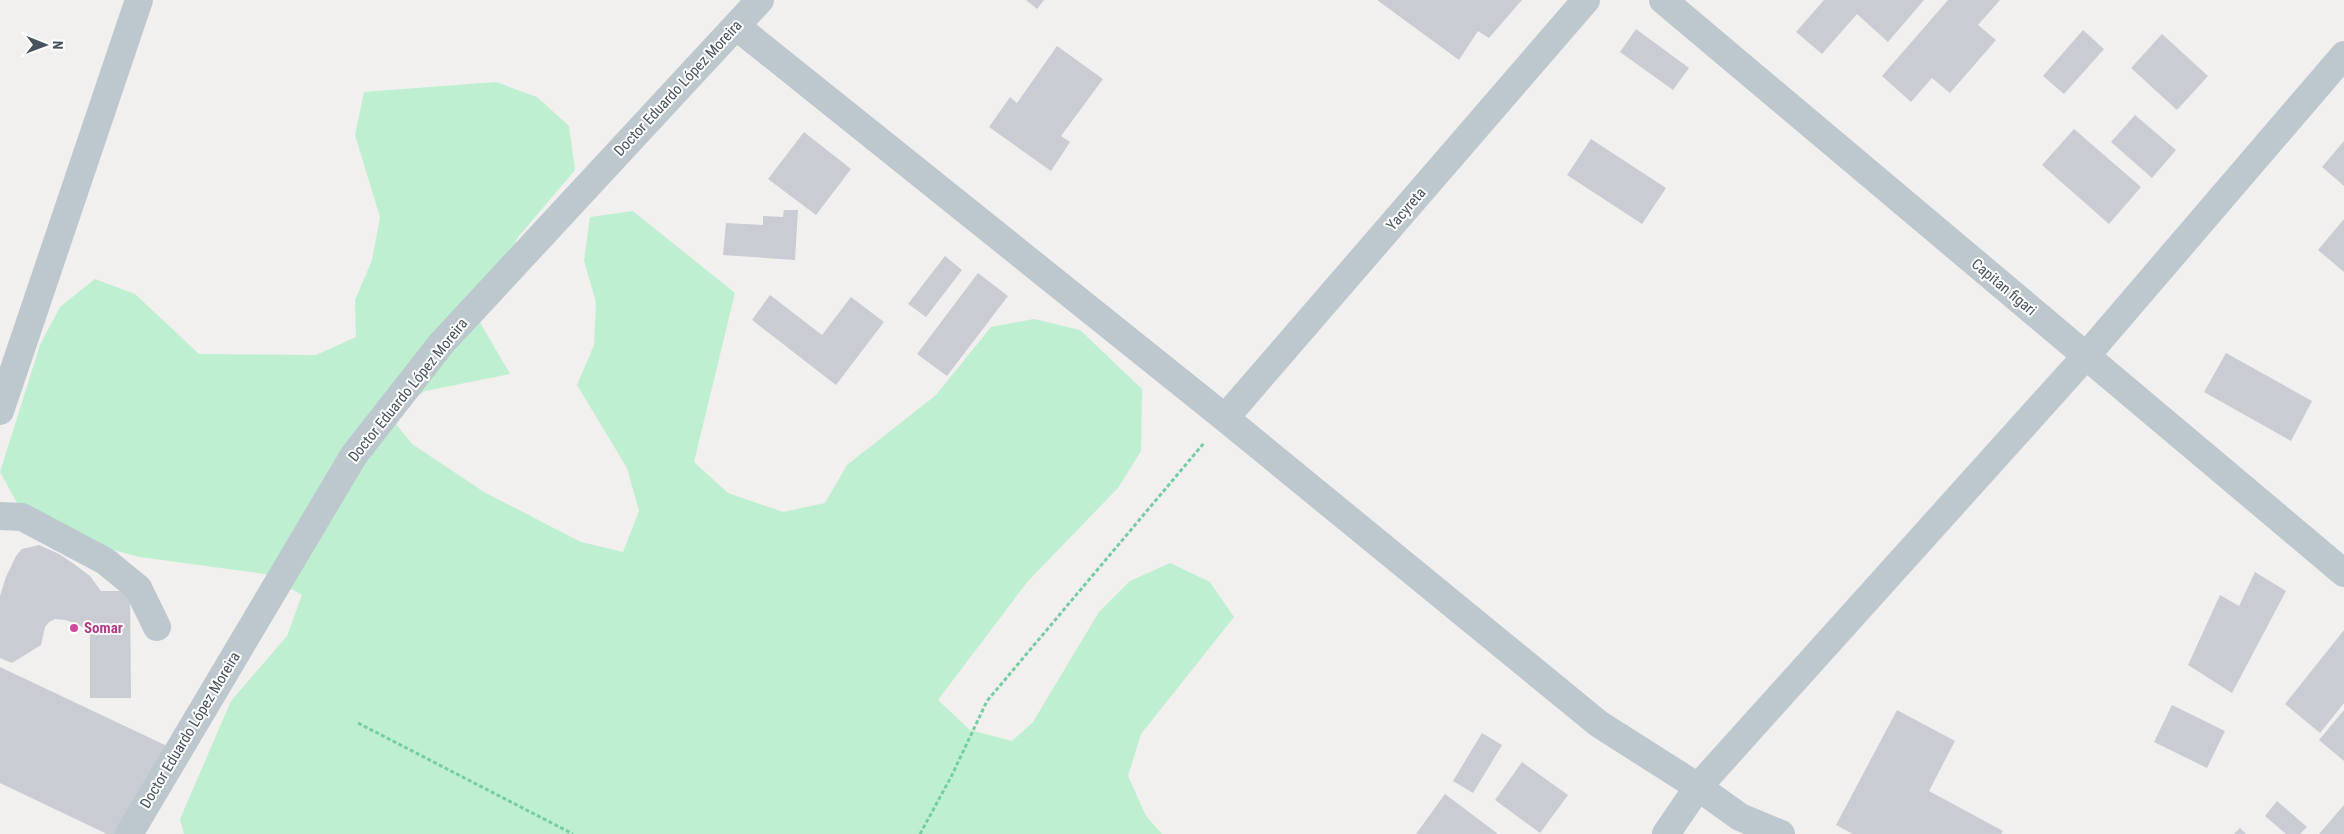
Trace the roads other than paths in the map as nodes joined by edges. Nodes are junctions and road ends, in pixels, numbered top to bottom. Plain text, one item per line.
1 (139, 0) edge
2 (760, 0) edge
3 (1586, 0) edge
4 (1664, 0) edge
5 (736, 26) junction
6 (2344, 55) edge
7 (2086, 356) junction
8 (0, 411) edge
9 (1225, 418) junction
10 (0, 516) edge
11 (2344, 574) edge
12 (158, 627) dead end
13 (1698, 787) junction
14 (128, 834) edge
15 (1666, 834) edge
16 (1780, 834) edge

1 - 8 street
2 - 5 street, Doctor Eduardo López Moreira
3 - 9 street, Yacyreta
4 - 7 street, Capitan figari
5 - 9 street
5 - 14 street, Doctor Eduardo López Moreira
6 - 7 street
7 - 11 street, Capitan figari
7 - 13 street
9 - 13 street
10 - 12 street
13 - 15 street
13 - 16 street

